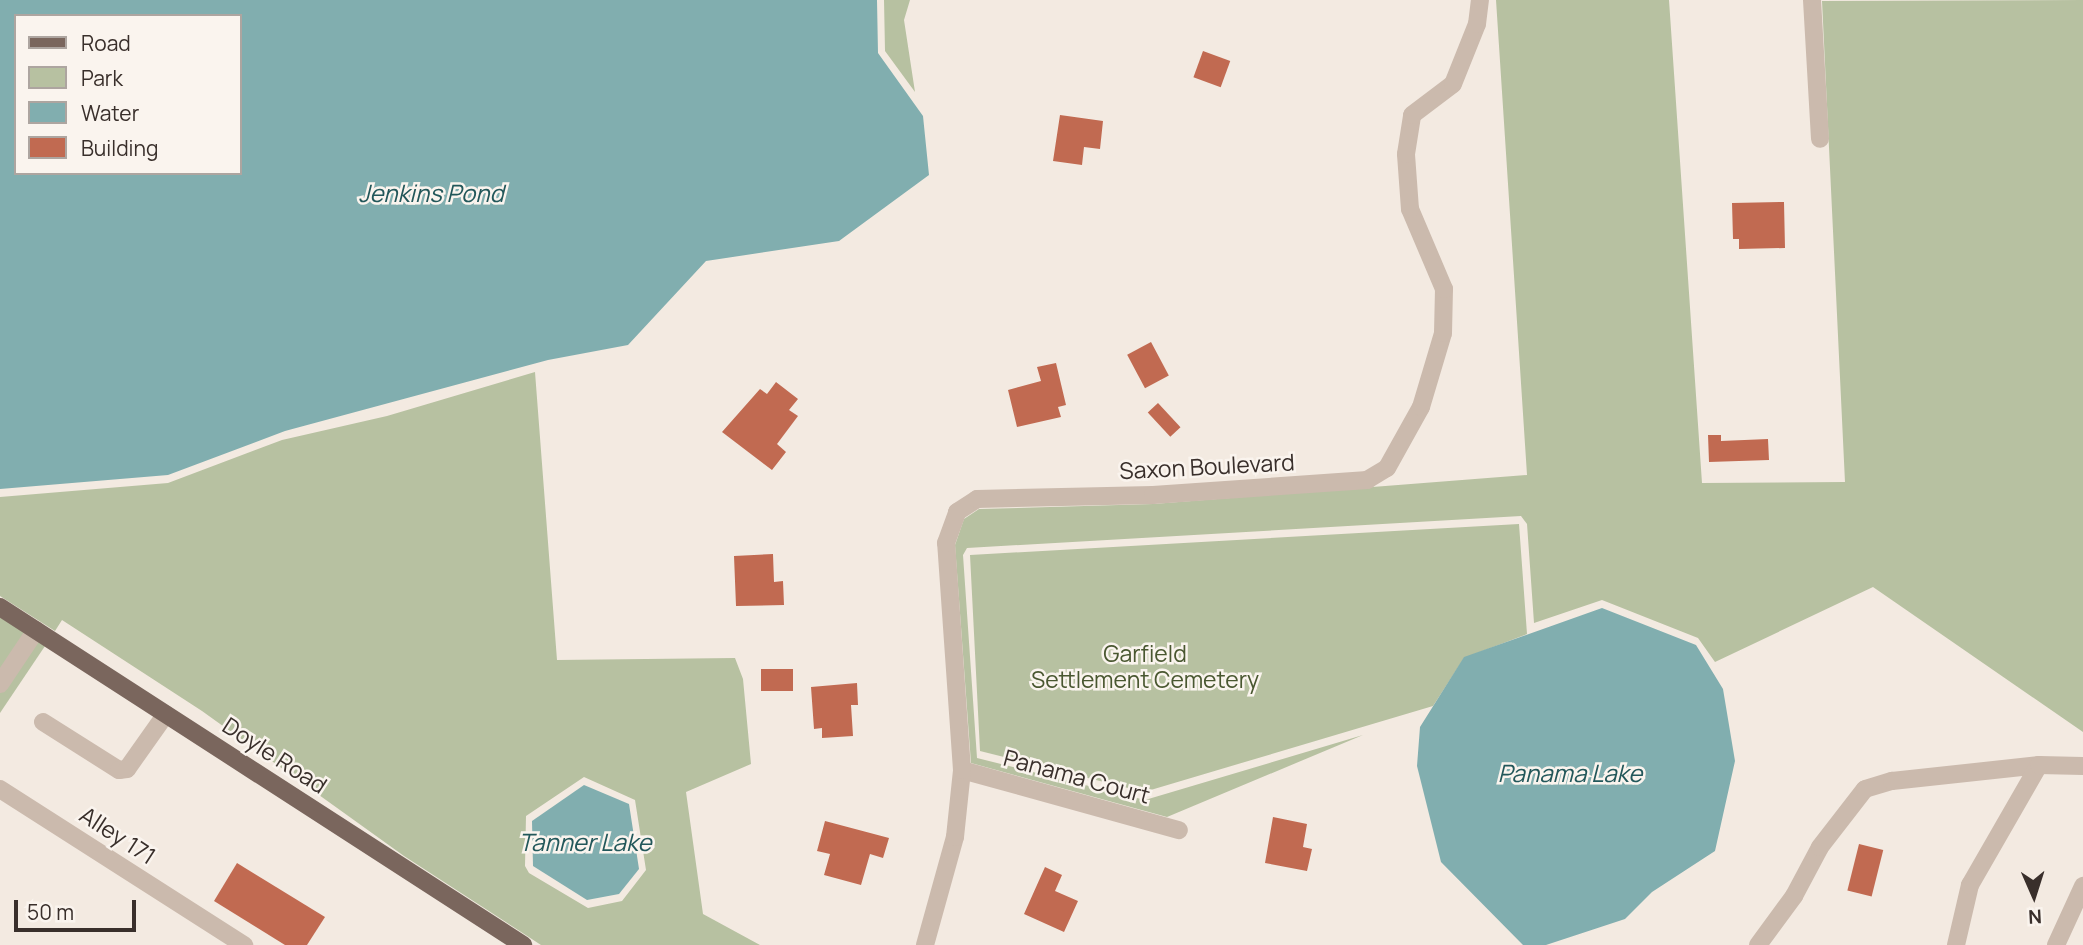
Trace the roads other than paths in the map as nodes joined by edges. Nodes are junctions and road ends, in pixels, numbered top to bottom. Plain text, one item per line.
1 (1480, 0) edge
2 (1812, 0) edge
3 (1820, 139) dead end
4 (0, 607) edge
5 (36, 630) junction
6 (0, 684) edge
7 (166, 713) junction
8 (43, 722) dead end
9 (2039, 765) junction
10 (2083, 766) edge
11 (962, 770) junction
12 (0, 789) edge
13 (1179, 830) dead end
14 (2083, 886) edge
15 (244, 945) edge
16 (523, 945) edge
17 (925, 945) edge
18 (1758, 945) edge
19 (1956, 945) edge
20 (2056, 945) edge

1 - 11 street, Saxon Boulevard
2 - 3 street
4 - 5 main road, Doyle Road
5 - 6 street
5 - 7 main road, Doyle Road
7 - 8 street
7 - 16 main road, Doyle Road
9 - 10 street
9 - 18 street
9 - 19 street
11 - 13 street, Panama Court
11 - 17 street, Saxon Boulevard
12 - 15 street, Alley 171
14 - 20 street

